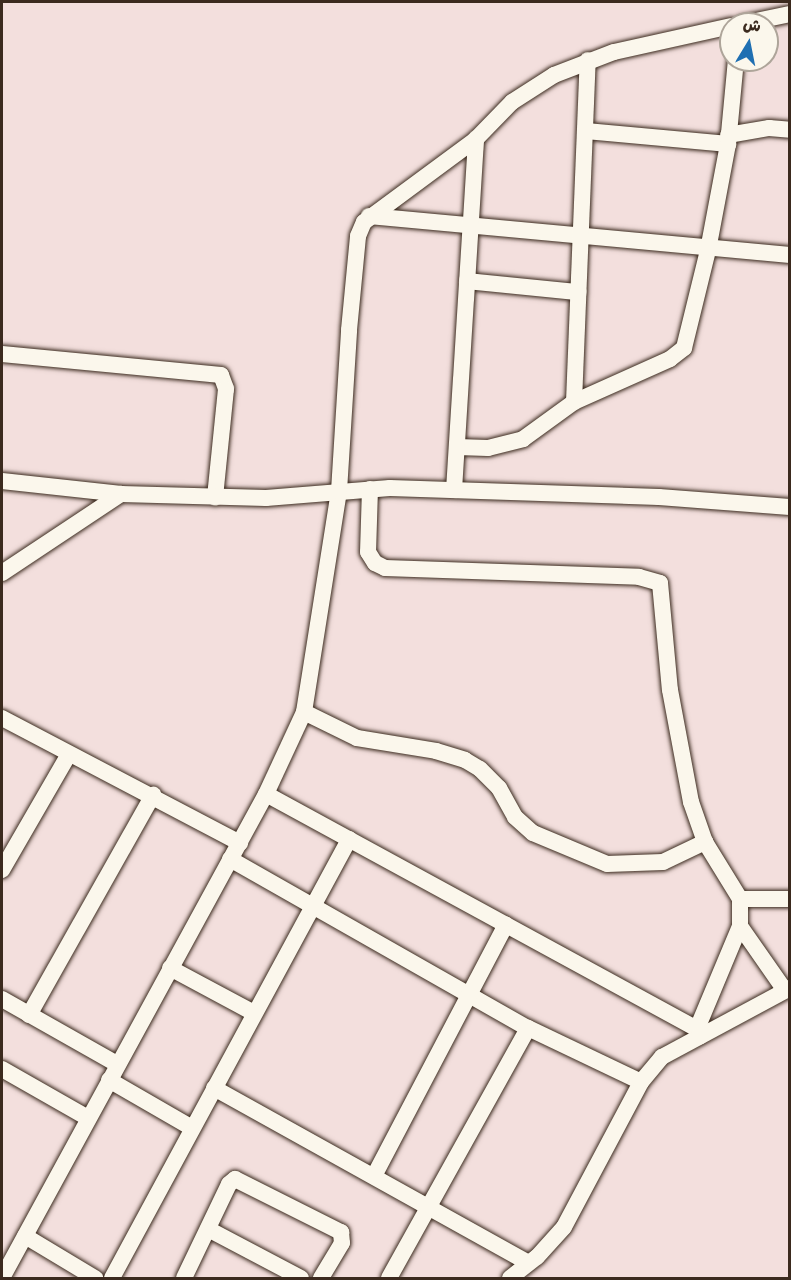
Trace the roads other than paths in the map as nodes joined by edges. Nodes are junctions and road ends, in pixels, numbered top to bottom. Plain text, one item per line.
1 (719, 29) edge
2 (588, 60) junction
3 (735, 72) edge
4 (789, 130) edge
5 (586, 131) junction
6 (476, 139) junction
7 (728, 139) junction
8 (369, 216) junction
9 (471, 226) junction
10 (582, 238) junction
11 (708, 250) junction
12 (789, 255) edge
13 (467, 281) junction
14 (578, 292) junction
15 (2, 354) edge
16 (574, 402) junction
17 (457, 447) junction
18 (2, 481) edge
19 (370, 489) junction
20 (454, 490) junction
21 (339, 491) junction
22 (121, 494) junction
23 (215, 497) junction
24 (789, 507) edge
25 (2, 573) edge
26 (304, 712) junction
27 (2, 717) edge
28 (69, 754) junction
29 (266, 794) junction
30 (153, 795) junction
31 (349, 839) junction
32 (705, 842) junction
33 (240, 843) junction
34 (230, 859) junction
35 (2, 870) edge
36 (740, 899) junction
37 (789, 899) edge
38 (312, 906) junction
39 (506, 925) junction
40 (740, 926) junction
41 (170, 968) junction
42 (787, 988) edge
43 (468, 994) junction
44 (2, 999) edge
45 (254, 1013) junction
46 (29, 1015) junction
47 (528, 1028) junction
48 (699, 1032) junction
49 (117, 1064) junction
50 (2, 1069) edge
51 (109, 1080) junction
52 (641, 1082) junction
53 (214, 1088) junction
54 (88, 1118) junction
55 (192, 1128) junction
56 (374, 1176) junction
57 (430, 1205) junction
58 (208, 1228) junction
59 (25, 1236) junction
60 (527, 1262) junction
61 (2, 1278) edge
62 (95, 1278) edge
63 (112, 1278) edge
64 (184, 1278) edge
65 (301, 1278) edge
66 (321, 1278) edge
67 (389, 1278) edge
68 (510, 1278) edge

1 - 2 street
2 - 5 street
2 - 6 street
3 - 7 street
4 - 7 street
5 - 7 street
5 - 10 street
6 - 8 street
6 - 9 street
7 - 11 street
8 - 9 street
8 - 21 street
9 - 10 street
9 - 13 street
10 - 11 street
10 - 14 street
11 - 12 street
11 - 16 street
13 - 14 street
13 - 17 street
14 - 16 street
15 - 23 street
16 - 17 street
17 - 20 street
18 - 22 street
19 - 20 street
19 - 21 street
19 - 32 street
20 - 24 street
21 - 23 street
21 - 26 street
22 - 23 street
22 - 25 street
26 - 29 street
26 - 32 street
27 - 28 street
28 - 30 street
28 - 35 street
29 - 31 street
29 - 33 street
30 - 33 street
30 - 46 street
31 - 38 street
31 - 39 street
32 - 36 street
33 - 34 street
34 - 38 street
34 - 41 street
36 - 37 street
36 - 40 street
38 - 43 street
38 - 45 street
39 - 43 street
39 - 48 street
40 - 42 street
40 - 48 street
41 - 45 street
41 - 49 street
42 - 48 street
43 - 47 street
43 - 56 street
44 - 46 street
45 - 53 street
46 - 49 street
47 - 52 street
47 - 57 street
48 - 52 street
49 - 51 street
50 - 54 street
51 - 54 street
51 - 55 street
52 - 60 street
53 - 55 street
53 - 56 street
54 - 59 street
55 - 63 street
56 - 57 street
57 - 60 street
57 - 67 street
58 - 64 street
58 - 65 street
58 - 66 street
59 - 61 street
59 - 62 street
60 - 68 street

